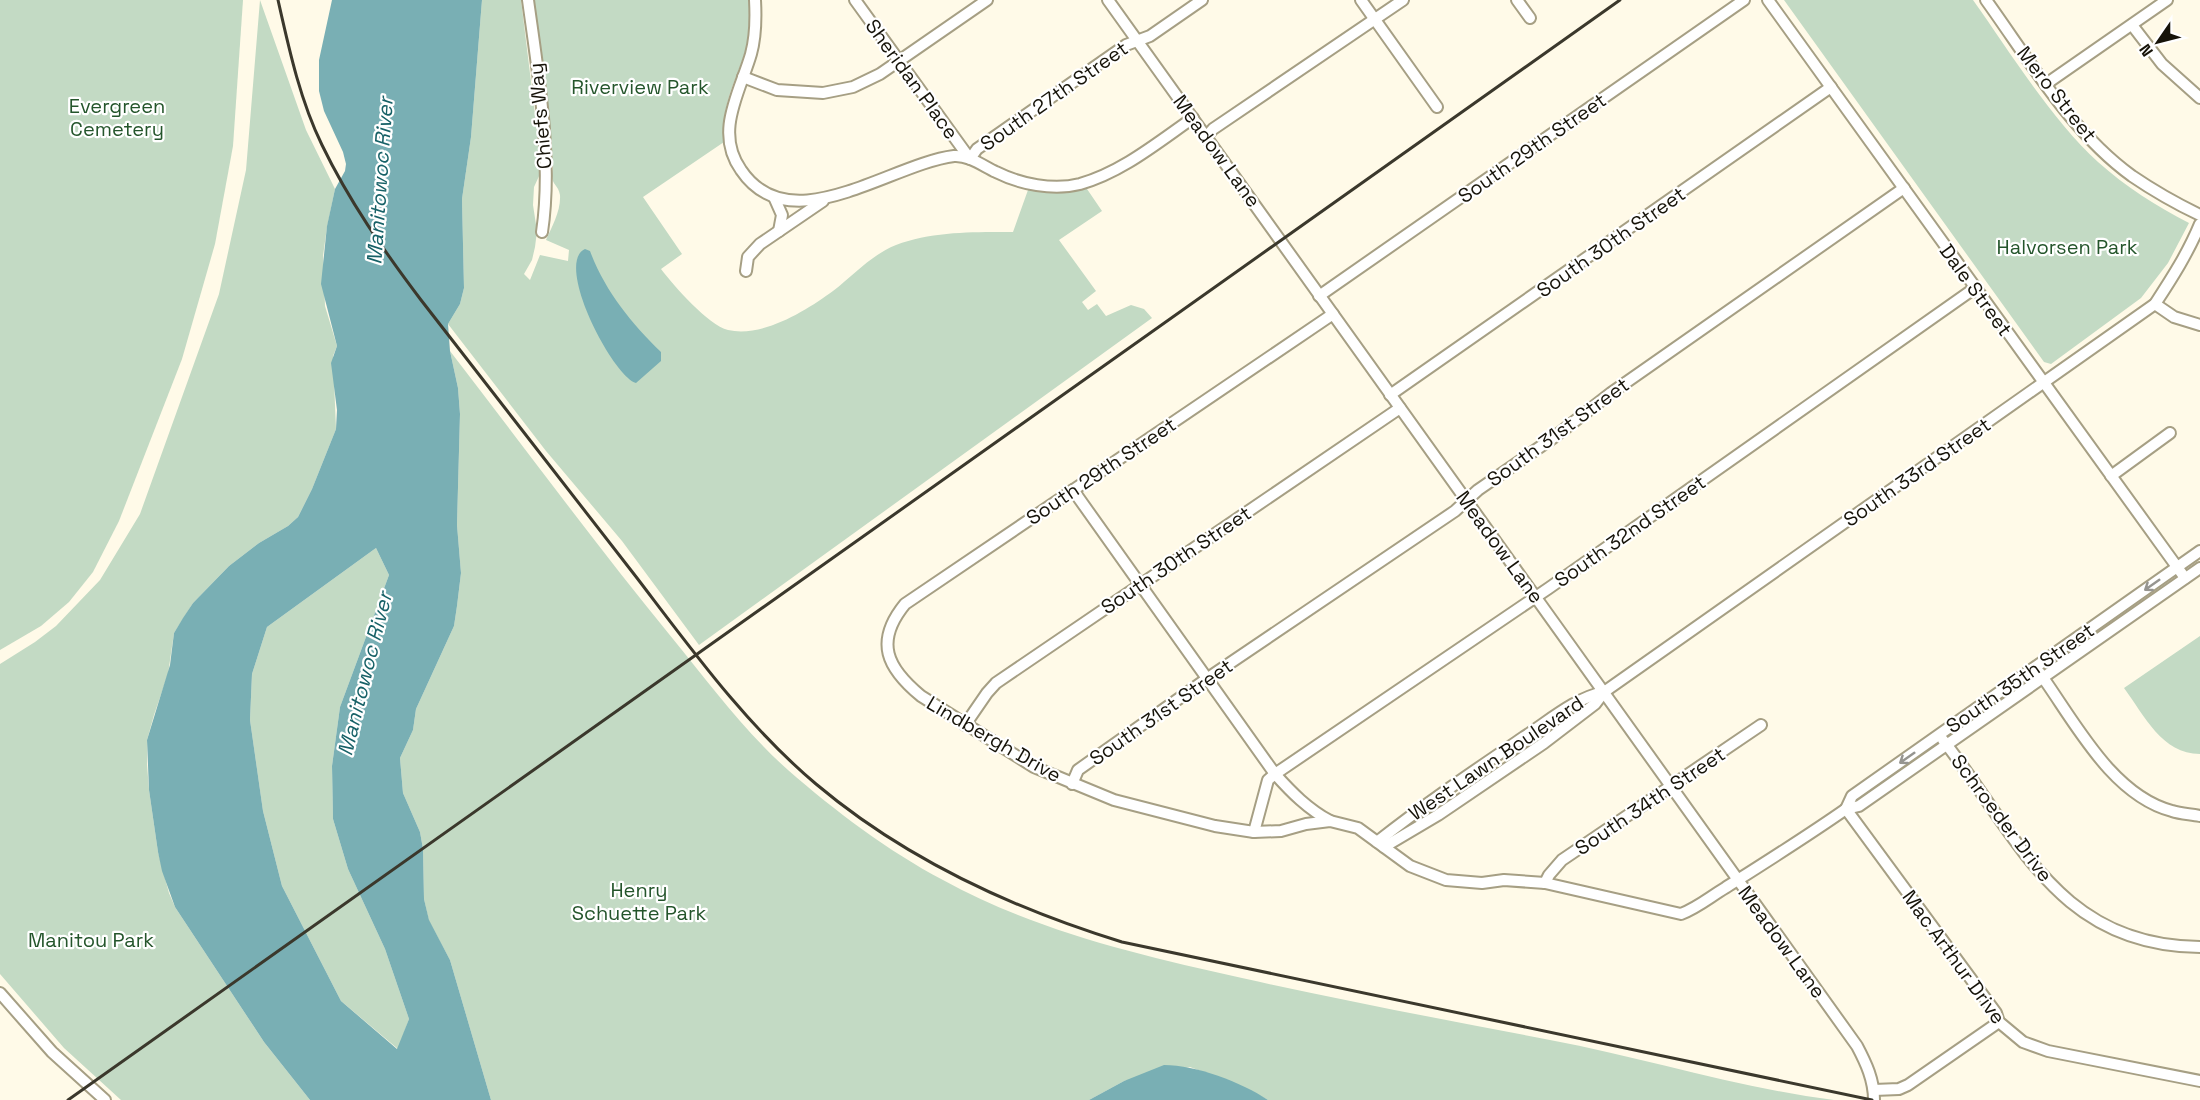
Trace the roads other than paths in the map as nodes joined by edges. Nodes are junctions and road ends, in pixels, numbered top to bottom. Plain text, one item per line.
1 (528, 0) edge
2 (755, 0) edge
3 (855, 0) edge
4 (987, 0) edge
5 (1202, 0) edge
6 (1360, 0) edge
7 (1403, 0) edge
8 (1517, 0) edge
9 (1744, 0) edge
10 (1768, 0) edge
11 (1986, 0) edge
12 (2167, 0) edge
13 (1108, 1) edge
14 (1530, 18) dead end
15 (1375, 20) junction
16 (2132, 25) junction
17 (1137, 40) junction
18 (900, 61) junction
19 (743, 77) junction
20 (2046, 84) junction
21 (1831, 87) junction
22 (2200, 98) edge
23 (1437, 107) dead end
24 (1192, 118) junction
25 (1206, 137) junction
26 (970, 159) junction
27 (1904, 188) junction
28 (830, 196) junction
29 (774, 197) junction
30 (2200, 215) edge
31 (2200, 224) edge
32 (779, 231) junction
33 (543, 232) dead end
34 (746, 271) dead end
35 (1975, 288) junction
36 (1320, 296) junction
37 (2155, 304) junction
38 (1333, 314) junction
39 (2200, 325) edge
40 (2043, 384) junction
41 (1390, 395) junction
42 (1400, 408) junction
43 (2170, 433) dead end
44 (2111, 476) junction
45 (1073, 490) junction
46 (1467, 501) junction
47 (2200, 551) edge
48 (2177, 568) junction
49 (2200, 568) edge
50 (2185, 578) junction
51 (1141, 584) junction
52 (1536, 597) junction
53 (888, 642) joint
54 (2036, 667) junction
55 (1208, 678) junction
56 (2043, 678) junction
57 (1604, 692) junction
58 (965, 725) junction
59 (1761, 725) dead end
60 (1939, 735) junction
61 (1947, 745) junction
62 (1275, 774) junction
63 (1072, 784) junction
64 (1672, 787) junction
65 (1845, 808) junction
66 (2200, 816) edge
67 (1330, 821) junction
68 (1254, 832) junction
69 (1381, 844) junction
70 (1738, 880) junction
71 (1545, 883) junction
72 (1681, 914) joint
73 (2200, 946) edge
74 (0, 993) edge
75 (1999, 1022) junction
76 (2200, 1081) edge
77 (1874, 1095) edge
78 (105, 1100) edge

1 - 33 street, Chiefs Way
2 - 19 street
3 - 18 street, Sheridan Place
4 - 18 street
5 - 17 street, South 27th Street
6 - 15 street
7 - 15 street
8 - 14 street
9 - 36 street, South 29th Street
10 - 21 street, Dale Street
11 - 20 street, Mero Street
12 - 16 street
13 - 17 street, Meadow Lane
15 - 23 street
15 - 25 street
16 - 20 street
16 - 22 street
17 - 24 street, Meadow Lane
17 - 26 street, South 27th Street
18 - 19 street
18 - 26 street, Sheridan Place
19 - 29 street
20 - 30 street, Mero Street
21 - 27 street, Dale Street
21 - 41 street, South 30th Street
24 - 25 street, Meadow Lane
24 - 26 street
25 - 36 street, Meadow Lane
26 - 28 street
27 - 35 street, Dale Street
27 - 46 street, South 31st Street
28 - 29 street
28 - 32 street
29 - 32 street
31 - 37 street, South 33rd Street
32 - 34 street
35 - 40 street, Dale Street
35 - 52 street, South 32nd Street
36 - 38 street, Meadow Lane
37 - 39 street
37 - 40 street, South 33rd Street
38 - 41 street, Meadow Lane
38 - 45 street, South 29th Street
40 - 44 street, Dale Street
40 - 57 street, South 33rd Street
41 - 42 street, Meadow Lane
42 - 46 street, Meadow Lane
42 - 51 street, South 30th Street
43 - 44 street
44 - 48 street, Dale Street
45 - 51 street
45 - 53 street, South 29th Street
46 - 52 street, Meadow Lane
46 - 55 street, South 31st Street
47 - 48 street, South 35th Street
48 - 50 street, Dale Street
48 -> 54 street, South 35th Street
49 - 50 street, South 35th Street
50 - 56 street, South 35th Street
51 - 55 street
51 - 58 street, South 30th Street
52 - 57 street, Meadow Lane
52 - 62 street, South 32nd Street
53 - 58 street, Lindbergh Drive
54 - 56 street
54 - 60 street, South 35th Street
55 - 62 street
55 - 63 street, South 31st Street
56 - 61 street, South 35th Street
56 - 66 street
57 - 64 street, Meadow Lane
57 - 69 street, West Lawn Boulevard
57 - 69 street, West Lawn Boulevard
58 - 63 street, Lindbergh Drive
59 - 64 street, South 34th Street
60 - 61 street, Schroeder Drive
60 -> 65 street, South 35th Street
61 - 65 street, South 35th Street
61 - 73 street, Schroeder Drive
62 - 67 street
62 - 68 street
63 - 68 street, Lindbergh Drive
64 - 70 street, Meadow Lane
64 - 71 street, South 34th Street
65 - 70 street, South 35th Street
65 - 75 street, Mac Arthur Drive
67 - 68 street, Lindbergh Drive
67 - 69 street, Lindbergh Drive
69 - 71 street, Lindbergh Drive
70 - 72 street, South 35th Street
70 - 77 street, Meadow Lane
71 - 72 street, Lindbergh Drive
74 - 78 street
75 - 76 street, Mac Arthur Drive
75 - 77 street

